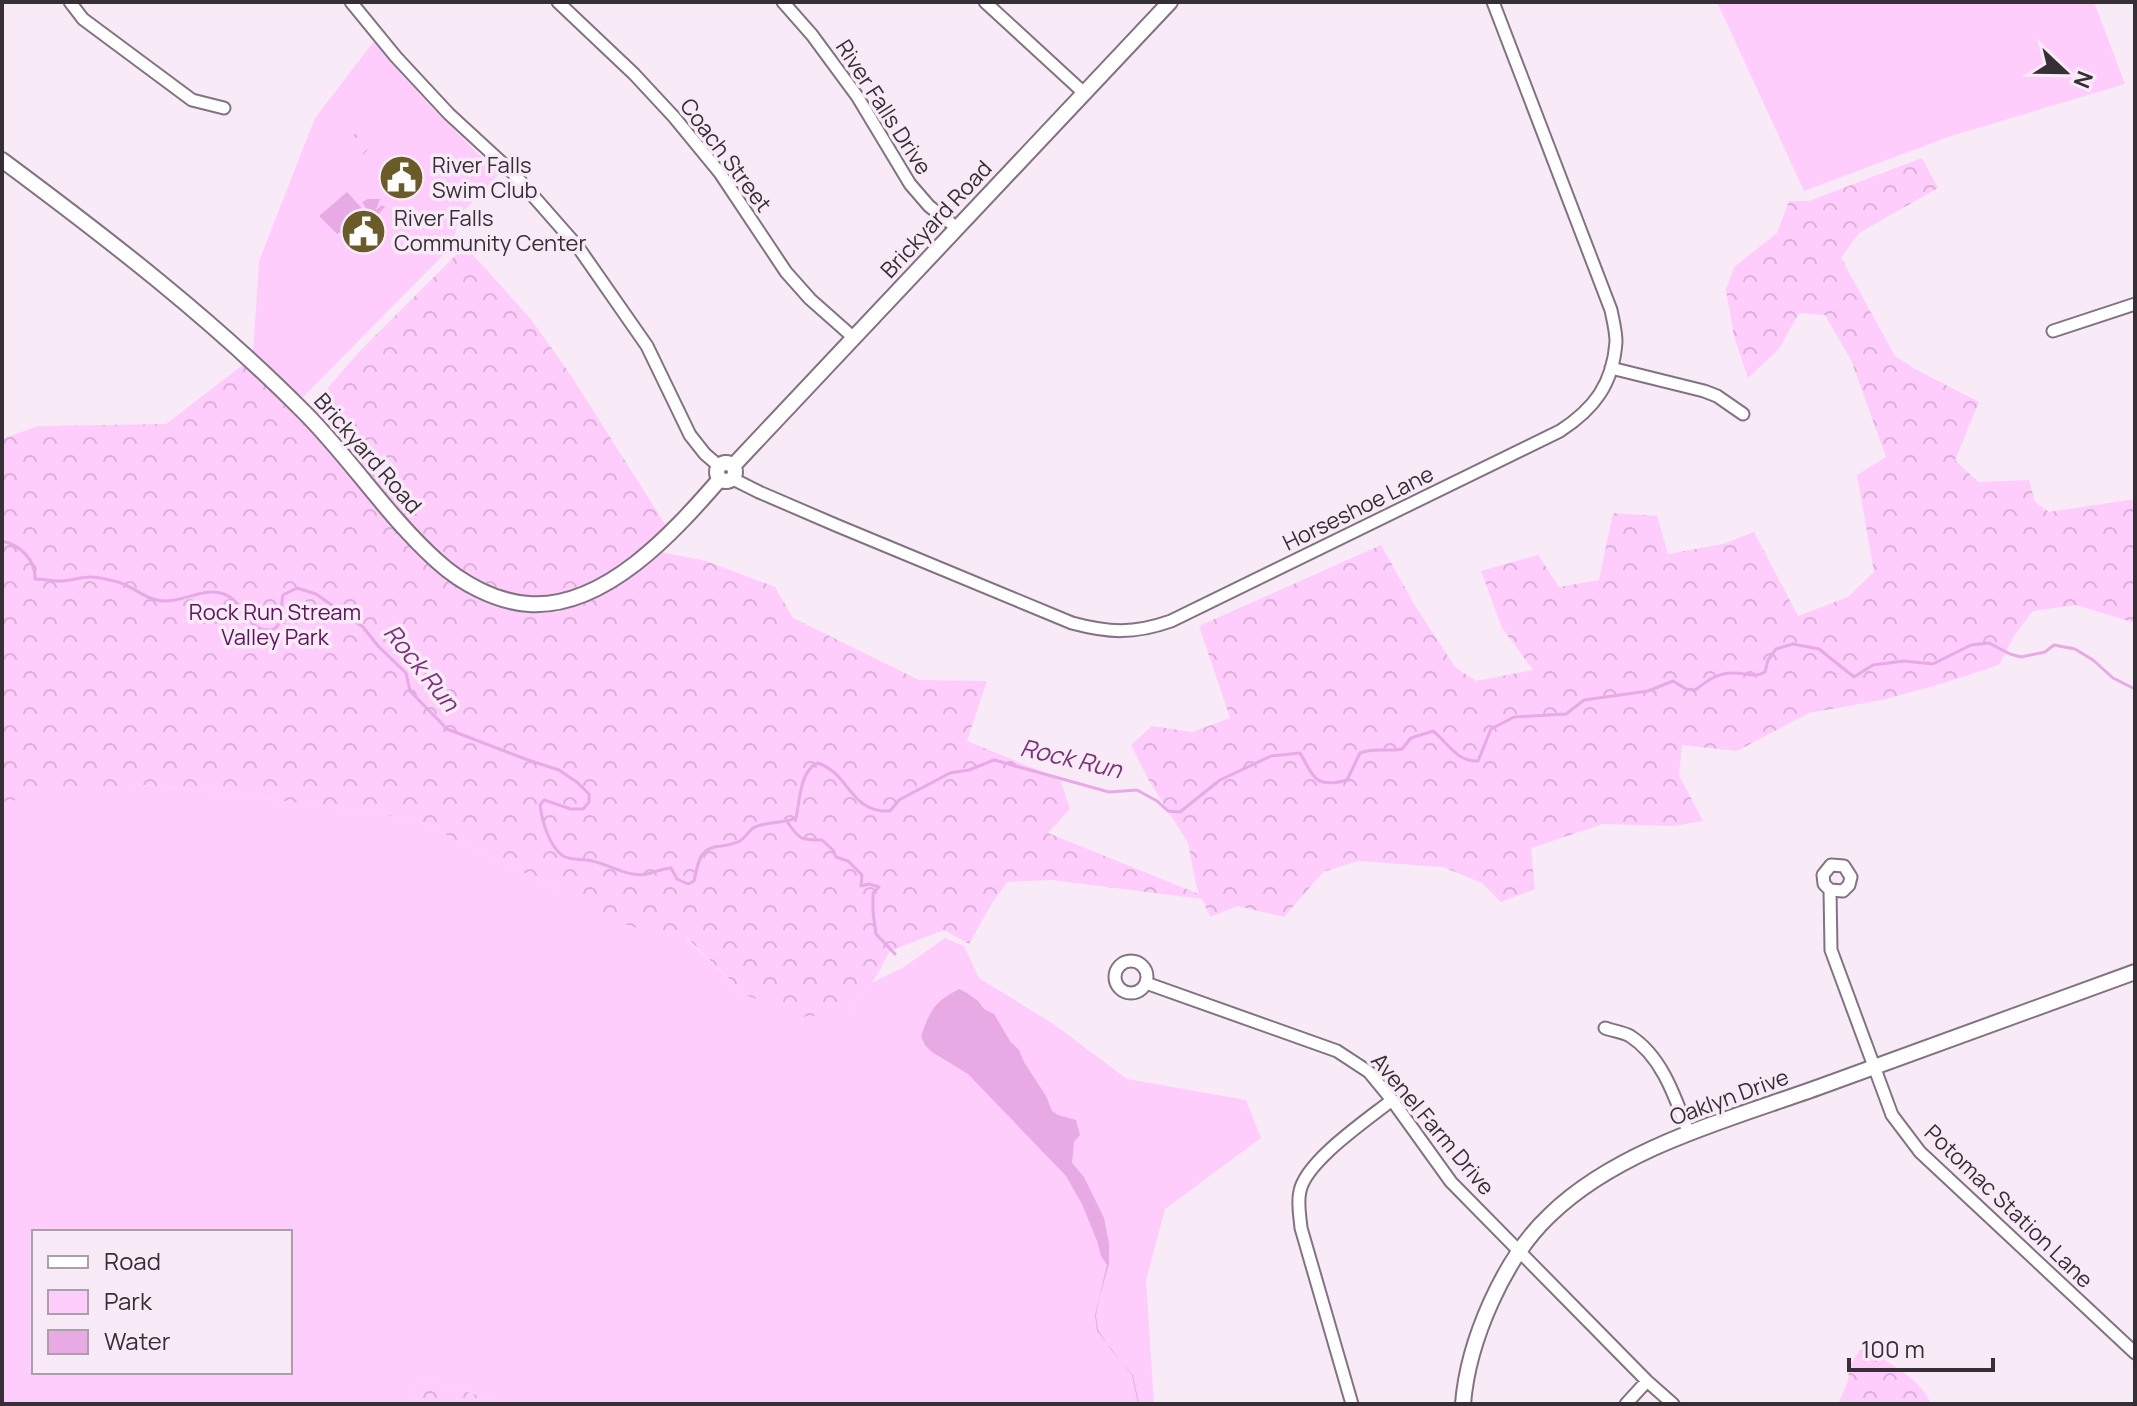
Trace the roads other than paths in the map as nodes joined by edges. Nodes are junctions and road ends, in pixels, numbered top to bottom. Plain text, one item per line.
1 (70, 2) edge
2 (351, 2) edge
3 (558, 2) edge
4 (783, 2) edge
5 (985, 2) edge
6 (1170, 2) edge
7 (1493, 2) edge
8 (1084, 93) junction
9 (224, 108) dead end
10 (2, 160) edge
11 (957, 228) junction
12 (2135, 304) edge
13 (2053, 331) dead end
14 (854, 338) junction
15 (1611, 368) junction
16 (1743, 414) dead end
17 (726, 473) junction
18 (1830, 890) dead end
19 (2135, 972) edge
20 (1146, 983) dead end
21 (1605, 1028) dead end
22 (1873, 1067) junction
23 (1392, 1100) junction
24 (1689, 1134) junction
25 (1519, 1252) junction
26 (2135, 1353) edge
27 (1647, 1381) junction
28 (1352, 1404) edge
29 (1463, 1404) edge
30 (1626, 1404) edge
31 (1673, 1404) edge

1 - 9 street
2 - 17 street, Horseshoe Lane
3 - 14 street, Coach Street
4 - 11 street, River Falls Drive
5 - 8 street
6 - 8 street, Brickyard Road
7 - 15 street, Horseshoe Lane
8 - 11 street, Brickyard Road
10 - 17 street, Brickyard Road
11 - 14 street, Brickyard Road
12 - 13 street
14 - 17 street, Brickyard Road
15 - 16 street
15 - 17 street, Horseshoe Lane
18 - 22 street, Potomac Station Lane
19 - 22 street, Oaklyn Drive
20 - 23 street, Avenel Farm Drive
21 - 24 street
22 - 24 street, Oaklyn Drive
22 - 26 street, Potomac Station Lane
23 - 25 street, Avenel Farm Drive
23 - 28 street
24 - 25 street, Oaklyn Drive
25 - 27 street, Avenel Farm Drive
25 - 29 street, Oaklyn Drive
27 - 30 street
27 - 31 street, Avenel Farm Drive

